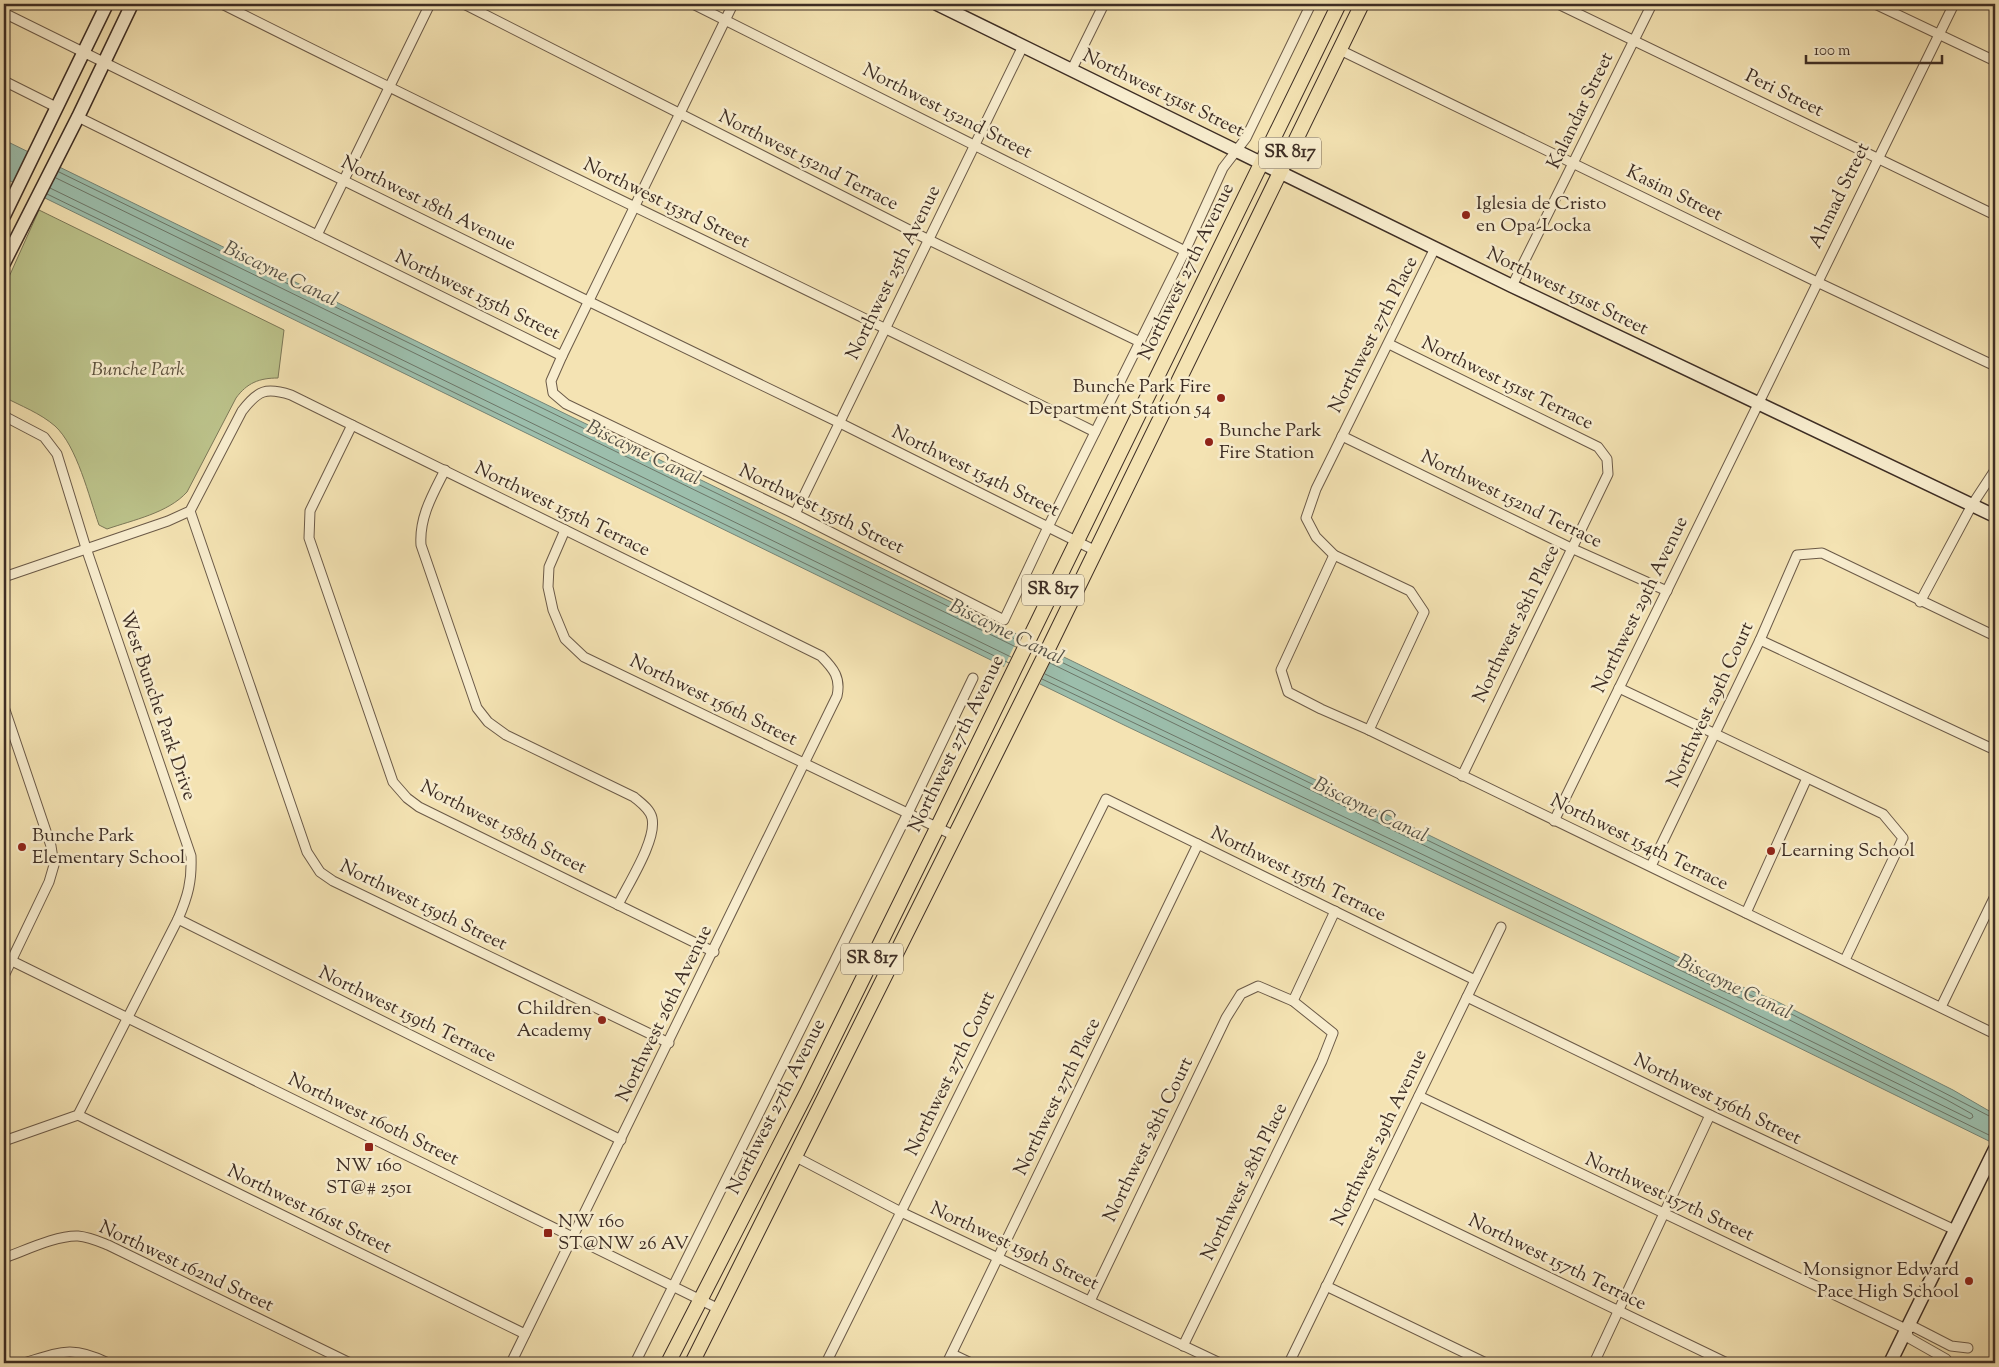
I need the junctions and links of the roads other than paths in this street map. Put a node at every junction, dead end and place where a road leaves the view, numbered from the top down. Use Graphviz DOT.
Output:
graph roads {
  1 [pos="107,4"];
  2 [pos="132,4"];
  3 [pos="222,4"];
  4 [pos="430,4"];
  5 [pos="464,4"];
  6 [pos="693,4"];
  7 [pos="733,4"];
  8 [pos="936,4"];
  9 [pos="1104,4"];
  10 [pos="1311,4"];
  11 [pos="1339,4"];
  12 [pos="1362,4"];
  13 [pos="1558,4"];
  14 [pos="1652,4"];
  15 [pos="1875,4"];
  16 [pos="1954,4"];
  17 [pos="4,13"];
  18 [pos="725,20"];
  19 [pos="1938,34"];
  20 [pos="1634,40"];
  21 [pos="1023,46"];
  22 [pos="1340,50"];
  23 [pos="83,52"];
  24 [pos="1995,61"];
  25 [pos="103,62"];
  26 [pos="1072,70"];
  27 [pos="4,81"];
  28 [pos="389,88"];
  29 [pos="56,107"];
  30 [pos="680,114"];
  31 [pos="78,117"];
  32 [pos="974,144"];
  33 [pos="1237,151"];
  34 [pos="1877,157"];
  35 [pos="1261,163"];
  36 [pos="1573,163"];
  37 [pos="1280,173"];
  38 [pos="344,181"];
  39 [pos="635,207"];
  40 [pos="1995,215"];
  41 [pos="4,216"];
  42 [pos="317,235"];
  43 [pos="928,240"];
  44 [pos="1435,248"];
  45 [pos="1186,251"];
  46 [pos="4,262"];
  47 [pos="1817,282"];
  48 [pos="1512,286"];
  49 [pos="590,302"];
  50 [pos="886,328"];
  51 [pos="1140,342"];
  52 [pos="1389,344"];
  53 [pos="562,356"];
  54 [pos="1995,366"];
  55 [pos="1152,389"];
  56 [pos="1170,398"];
  57 [pos="1757,404"];
  58 [pos="4,416"];
  59 [pos="840,423"];
  60 [pos="352,425"];
  61 [pos="1095,432"];
  62 [pos="1342,436"];
  63 [pos="1607,459"];
  64 [pos="445,470"];
  65 [pos="1995,470"];
  66 [pos="1972,505"];
  67 [pos="190,511"];
  68 [pos="795,514"];
  69 [pos="1995,516"];
  70 [pos="1048,527"];
  71 [pos="565,530"];
  72 [pos="1078,541"];
  73 [pos="86,548"];
  74 [pos="1572,548"];
  75 [pos="1096,551"];
  76 [pos="1334,555"];
  77 [pos="4,577"];
  78 [pos="1667,592"];
  79 [pos="1920,602"];
  80 [pos="1004,620"];
  81 [pos="1995,636"];
  82 [pos="1760,640"];
  83 [pos="838,677"];
  84 [pos="973,678"];
  85 [pos="1619,688"];
  86 [pos="4,707"];
  87 [pos="1369,730"];
  88 [pos="1716,733"];
  89 [pos="1995,750"];
  90 [pos="805,764"];
  91 [pos="1462,776"];
  92 [pos="1807,778"];
  93 [pos="1106,800"];
  94 [pos="908,813"];
  95 [pos="1554,821"];
  96 [pos="937,828"];
  97 [pos="955,836"];
  98 [pos="1198,844"];
  99 [pos="1651,866"];
  100 [pos="1995,896"];
  101 [pos="618,905"];
  102 [pos="1335,911"];
  103 [pos="1746,913"];
  104 [pos="178,919"];
  105 [pos="1501,927"];
  106 [pos="714,952"];
  107 [pos="1845,960"];
  108 [pos="12,961"];
  109 [pos="4,976"];
  110 [pos="1475,980"];
  111 [pos="1467,997"];
  112 [pos="1293,1001"];
  113 [pos="1941,1007"];
  114 [pos="129,1018"];
  115 [pos="1995,1034"];
  116 [pos="669,1043"];
  117 [pos="824,1056"];
  118 [pos="1419,1096"];
  119 [pos="78,1115"];
  120 [pos="1710,1115"];
  121 [pos="621,1140"];
  122 [pos="4,1142"];
  123 [pos="1995,1150"];
  124 [pos="796,1157"];
  125 [pos="1372,1192"];
  126 [pos="901,1212"];
  127 [pos="1665,1214"];
  128 [pos="1955,1230"];
  129 [pos="574,1237"];
  130 [pos="999,1257"];
  131 [pos="4,1258"];
  132 [pos="673,1286"];
  133 [pos="1326,1286"];
  134 [pos="701,1300"];
  135 [pos="1090,1301"];
  136 [pos="719,1309"];
  137 [pos="1619,1311"];
  138 [pos="1906,1329"];
  139 [pos="525,1334"];
  140 [pos="1183,1346"];
  141 [pos="1968,1348"];
  142 [pos="952,1354"];
  143 [pos="24,1363"];
  144 [pos="108,1363"];
  145 [pos="350,1363"];
  146 [pos="511,1363"];
  147 [pos="635,1363"];
  148 [pos="668,1363"];
  149 [pos="692,1363"];
  150 [pos="826,1363"];
  151 [pos="947,1363"];
  152 [pos="971,1363"];
  153 [pos="1220,1363"];
  154 [pos="1289,1363"];
  155 [pos="1486,1363"];
  156 [pos="1594,1363"];
  157 [pos="1727,1363"];
  158 [pos="1890,1363"];
  159 [pos="1950,1363"];
  1 -- 23 [label="street"];
  2 -- 25 [label="street"];
  3 -- 28 [label="street, Northwest 153rd Street"];
  4 -- 28 [label="street"];
  5 -- 30 [label="street, Northwest 152nd Terrace"];
  6 -- 18 [label="street, Northwest 152nd Street"];
  7 -- 18 [label="street"];
  8 -- 21 [label="street, Northwest 151st Street"];
  9 -- 26 [label="street"];
  10 -- 33 [label="street, Northwest 27th Avenue"];
  11 -- 35 [label="main road, Northwest 27th Avenue / SR 817"];
  12 -- 22 [label="main road, Northwest 27th Avenue / SR 817"];
  13 -- 20 [label="street, Peri Street"];
  14 -- 20 [label="street, Kalandar Street"];
  15 -- 19 [label="street"];
  16 -- 19 [label="street, Ahmad Street"];
  17 -- 23 [label="street, Northwest 18th Avenue"];
  18 -- 30 [label="street"];
  18 -- 32 [label="street, Northwest 152nd Street"];
  19 -- 24 [label="street"];
  19 -- 34 [label="street, Ahmad Street"];
  20 -- 34 [label="street, Peri Street"];
  20 -- 36 [label="street, Kalandar Street"];
  21 -- 26 [label="street, Northwest 151st Street"];
  21 -- 32 [label="street, Northwest 25th Avenue"];
  22 -- 36 [label="street, Kasim Street"];
  22 -- 37 [label="main road, Northwest 27th Avenue / SR 817"];
  23 -- 25 [label="street, Northwest 18th Avenue"];
  23 -- 29 [label="street"];
  25 -- 31 [label="street"];
  25 -- 38 [label="street, Northwest 18th Avenue"];
  26 -- 33 [label="street, Northwest 151st Street"];
  27 -- 29 [label="street"];
  28 -- 38 [label="street"];
  28 -- 39 [label="street, Northwest 153rd Street"];
  29 -- 41 [label="street"];
  30 -- 39 [label="street"];
  30 -- 43 [label="street, Northwest 152nd Terrace"];
  31 -- 42 [label="street, Northwest 155th Street"];
  31 -- 46 [label="street"];
  32 -- 43 [label="street, Northwest 25th Avenue"];
  32 -- 45 [label="street, Northwest 152nd Street"];
  33 -- 35 [label="street, Northwest 151st Street"];
  33 -- 45 [label="street, Northwest 27th Avenue"];
  34 -- 40 [label="street, Peri Street"];
  34 -- 47 [label="street, Ahmad Street"];
  35 -- 37 [label="street, Northwest 151st Street"];
  35 -- 55 [label="main road, Northwest 27th Avenue / SR 817"];
  36 -- 47 [label="street, Kasim Street"];
  36 -- 48 [label="street, Kalandar Street"];
  37 -- 44 [label="street, Northwest 151st Street"];
  37 -- 56 [label="main road, Northwest 27th Avenue / SR 817"];
  38 -- 42 [label="street"];
  38 -- 49 [label="street, Northwest 18th Avenue"];
  39 -- 49 [label="street"];
  39 -- 50 [label="street, Northwest 153rd Street"];
  42 -- 53 [label="street, Northwest 155th Street"];
  43 -- 50 [label="street, Northwest 25th Avenue"];
  43 -- 51 [label="street, Northwest 152nd Terrace"];
  44 -- 48 [label="street, Northwest 151st Street"];
  44 -- 52 [label="street, Northwest 27th Place"];
  45 -- 51 [label="street, Northwest 27th Avenue"];
  47 -- 54 [label="street, Kasim Street"];
  47 -- 57 [label="street, Ahmad Street"];
  48 -- 57 [label="street, Northwest 151st Street"];
  49 -- 53 [label="street"];
  49 -- 59 [label="street, Northwest 18th Avenue"];
  50 -- 59 [label="street, Northwest 25th Avenue"];
  50 -- 61 [label="street, Northwest 153rd Street"];
  51 -- 61 [label="street, Northwest 27th Avenue"];
  52 -- 62 [label="street, Northwest 27th Place"];
  52 -- 63 [label="street, Northwest 151st Terrace"];
  53 -- 68 [label="street, Northwest 155th Street"];
  55 -- 56 [label="main road"];
  55 -- 72 [label="main road, Northwest 27th Avenue / SR 817"];
  56 -- 75 [label="main road, Northwest 27th Avenue / SR 817"];
  57 -- 66 [label="street, Northwest 151st Street"];
  57 -- 78 [label="street, Northwest 29th Avenue"];
  58 -- 73 [label="street, West Bunche Park Drive"];
  59 -- 68 [label="street, Northwest 25th Avenue"];
  59 -- 70 [label="street, Northwest 154th Street"];
  60 -- 64 [label="street, Northwest 155th Terrace"];
  60 -- 67 [label="street, Northwest 155th Terrace"];
  60 -- 101 [label="street, Northwest 158th Street"];
  61 -- 70 [label="street, Northwest 27th Avenue"];
  62 -- 74 [label="street, Northwest 152nd Terrace"];
  62 -- 76 [label="street, Northwest 27th Place"];
  63 -- 74 [label="street, Northwest 28th Place"];
  64 -- 71 [label="street, Northwest 155th Terrace"];
  64 -- 101 [label="street"];
  65 -- 66 [label="street"];
  66 -- 69 [label="street, Northwest 151st Street"];
  66 -- 79 [label="street"];
  67 -- 73 [label="street"];
  67 -- 116 [label="street, Northwest 159th Street"];
  68 -- 80 [label="street, Northwest 155th Street"];
  70 -- 72 [label="street, Northwest 154th Street"];
  70 -- 80 [label="street, Northwest 27th Avenue"];
  71 -- 83 [label="street, Northwest 155th Terrace"];
  71 -- 90 [label="street, Northwest 156th Street"];
  72 -- 75 [label="street, Northwest 154th Street"];
  72 -- 96 [label="main road, Northwest 27th Avenue / SR 817"];
  73 -- 77 [label="street"];
  73 -- 104 [label="street, West Bunche Park Drive"];
  74 -- 78 [label="street, Northwest 152nd Terrace"];
  74 -- 91 [label="street, Northwest 28th Place"];
  75 -- 97 [label="main road, Northwest 27th Avenue / SR 817"];
  76 -- 87 [label="street, Northwest 154th Terrace"];
  76 -- 87 [label="street"];
  78 -- 85 [label="street, Northwest 29th Avenue"];
  79 -- 81 [label="street"];
  79 -- 82 [label="street, Northwest 29th Court"];
  82 -- 88 [label="street, Northwest 29th Court"];
  82 -- 89 [label="street"];
  83 -- 90 [label="street, Northwest 26th Avenue"];
  84 -- 94 [label="street, Northwest 27th Avenue"];
  85 -- 88 [label="street"];
  85 -- 95 [label="street, Northwest 29th Avenue"];
  86 -- 108 [label="street"];
  87 -- 91 [label="street, Northwest 154th Terrace"];
  88 -- 92 [label="street"];
  88 -- 99 [label="street, Northwest 29th Court"];
  90 -- 94 [label="street, Northwest 156th Street"];
  90 -- 106 [label="street, Northwest 26th Avenue"];
  91 -- 95 [label="street, Northwest 154th Terrace"];
  92 -- 103 [label="street"];
  92 -- 107 [label="street"];
  93 -- 98 [label="street, Northwest 155th Terrace"];
  93 -- 126 [label="street, Northwest 27th Court"];
  94 -- 96 [label="street, Northwest 156th Street"];
  94 -- 132 [label="street, Northwest 27th Avenue"];
  95 -- 99 [label="street, Northwest 154th Terrace"];
  96 -- 97 [label="street, Northwest 156th Street"];
  96 -- 117 [label="main road, Northwest 27th Avenue / SR 817"];
  97 -- 124 [label="main road, Northwest 27th Avenue / SR 817"];
  98 -- 102 [label="street, Northwest 155th Terrace"];
  98 -- 130 [label="street, Northwest 27th Place"];
  99 -- 103 [label="street, Northwest 154th Terrace"];
  100 -- 113 [label="street"];
  101 -- 106 [label="street, Northwest 158th Street"];
  102 -- 110 [label="street, Northwest 155th Terrace"];
  102 -- 112 [label="street"];
  103 -- 107 [label="street, Northwest 154th Terrace"];
  104 -- 114 [label="street, West Bunche Park Drive"];
  104 -- 121 [label="street, Northwest 159th Terrace"];
  105 -- 110 [label="street, Northwest 29th Avenue"];
  106 -- 116 [label="street, Northwest 26th Avenue"];
  107 -- 113 [label="street, Northwest 154th Terrace"];
  108 -- 109 [label="street"];
  108 -- 114 [label="street, Northwest 160th Street"];
  110 -- 111 [label="street, Northwest 29th Avenue"];
  111 -- 118 [label="street, Northwest 29th Avenue"];
  111 -- 120 [label="street, Northwest 156th Street"];
  112 -- 135 [label="street, Northwest 28th Court"];
  112 -- 140 [label="street, Northwest 28th Place"];
  113 -- 115 [label="street, Northwest 154th Terrace"];
  114 -- 119 [label="street, West Bunche Park Drive"];
  114 -- 129 [label="street, Northwest 160th Street"];
  116 -- 121 [label="street, Northwest 26th Avenue"];
  117 -- 124 [label="main road"];
  117 -- 134 [label="main road, Northwest 27th Avenue / SR 817"];
  118 -- 125 [label="street, Northwest 29th Avenue"];
  118 -- 127 [label="street, Northwest 157th Street"];
  119 -- 122 [label="street"];
  119 -- 139 [label="street, Northwest 161st Street"];
  120 -- 127 [label="street"];
  120 -- 128 [label="street, Northwest 156th Street"];
  121 -- 129 [label="street, Northwest 26th Avenue"];
  123 -- 128 [label="street"];
  124 -- 126 [label="street, Northwest 159th Street"];
  124 -- 136 [label="main road, Northwest 27th Avenue / SR 817"];
  125 -- 133 [label="street, Northwest 29th Avenue"];
  125 -- 137 [label="street, Northwest 157th Terrace"];
  126 -- 130 [label="street, Northwest 159th Street"];
  126 -- 150 [label="street, Northwest 27th Court"];
  127 -- 137 [label="street"];
  127 -- 138 [label="street, Northwest 157th Street"];
  128 -- 138 [label="street"];
  129 -- 132 [label="street, Northwest 160th Street"];
  129 -- 139 [label="street, Northwest 26th Avenue"];
  130 -- 135 [label="street, Northwest 159th Street"];
  130 -- 142 [label="street, Northwest 27th Place"];
  131 -- 145 [label="street, Northwest 162nd Street"];
  132 -- 134 [label="street, Northwest 160th Street"];
  132 -- 147 [label="street, Northwest 27th Avenue"];
  133 -- 154 [label="street, Northwest 29th Avenue"];
  133 -- 155 [label="street"];
  134 -- 136 [label="street, Northwest 160th Street"];
  134 -- 148 [label="main road, Northwest 27th Avenue / SR 817"];
  135 -- 140 [label="street, Northwest 159th Street"];
  136 -- 149 [label="main road, Northwest 27th Avenue / SR 817"];
  137 -- 156 [label="street"];
  137 -- 157 [label="street, Northwest 157th Terrace"];
  138 -- 141 [label="street"];
  138 -- 158 [label="street"];
  138 -- 159 [label="street"];
  139 -- 146 [label="street, Northwest 26th Avenue"];
  140 -- 153 [label="street, Northwest 159th Street"];
  142 -- 151 [label="street, Northwest 27th Place"];
  142 -- 152 [label="street"];
  143 -- 144 [label="street"];
}
